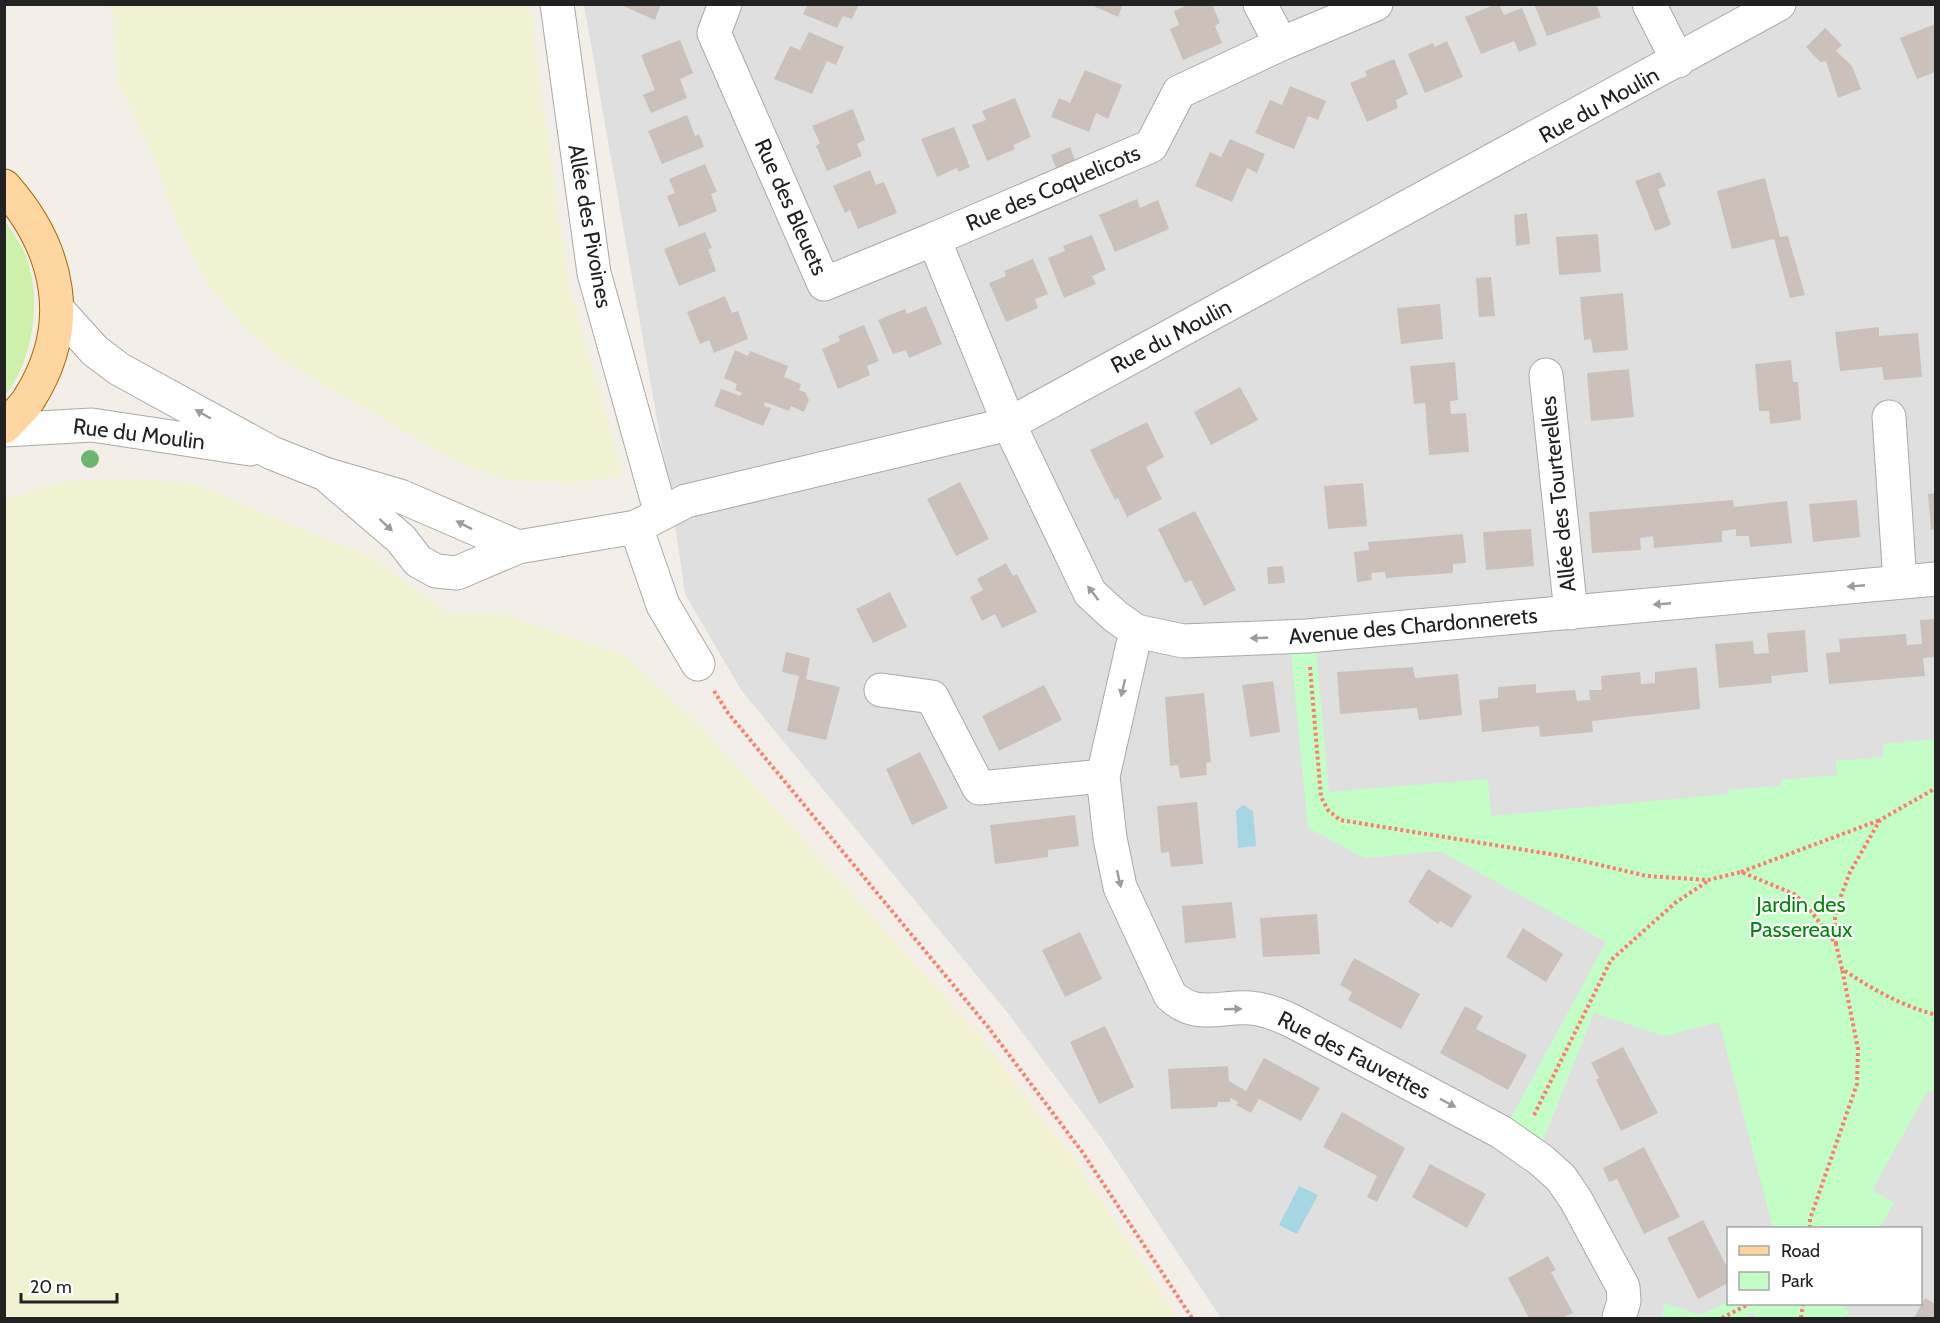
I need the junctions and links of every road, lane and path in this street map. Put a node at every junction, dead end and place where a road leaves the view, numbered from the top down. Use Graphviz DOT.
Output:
graph roads {
  1 [pos="557,4"];
  2 [pos="725,4"];
  3 [pos="1260,4"];
  4 [pos="1376,4"];
  5 [pos="1649,4"];
  6 [pos="1779,4"];
  7 [pos="1281,44"];
  8 [pos="1678,61"];
  9 [pos="4,186"];
  10 [pos="933,239"];
  11 [pos="58,310"];
  12 [pos="1546,375"];
  13 [pos="1889,417"];
  14 [pos="1009,424"];
  15 [pos="4,428"];
  16 [pos="272,453"];
  17 [pos="325,474"];
  18 [pos="649,521"];
  19 [pos="518,547"];
  20 [pos="1935,579"];
  21 [pos="1900,582"];
  22 [pos="1571,613"];
  23 [pos="1136,631"];
  24 [pos="1307,636"];
  25 [pos="698,664"];
  26 [pos="881,690"];
  27 [pos="1103,776"];
  28 [pos="1935,788"];
  29 [pos="1880,820"];
  30 [pos="1741,872"];
  31 [pos="1708,880"];
  32 [pos="1836,944"];
  33 [pos="1842,969"];
  34 [pos="1935,1015"];
  35 [pos="1519,1144"];
  36 [pos="1810,1227"];
  37 [pos="1747,1305"];
  38 [pos="1192,1318"];
  39 [pos="1619,1318"];
  40 [pos="1722,1318"];
  1 -- 18 [label="street, Allée des Pivoines"];
  2 -- 10 [label="street, Rue des Bleuets"];
  3 -- 7 [label="street"];
  4 -- 7 [label="street, Rue des Coquelicots"];
  5 -- 8 [label="street"];
  6 -- 8 [label="street, Rue du Moulin"];
  7 -- 10 [label="street, Rue des Coquelicots"];
  8 -- 14 [label="street, Rue du Moulin"];
  9 -- 11 [label="main road"];
  10 -- 14 [label="street"];
  11 -- 15 [label="main road"];
  16 -- 11 [label="street, Rue du Moulin, one-way"];
  12 -- 22 [label="street, Allée des Tourterelles"];
  13 -- 21 [label="street"];
  14 -- 18 [label="street, Rue du Moulin"];
  23 -- 14 [label="street, Avenue des Chardonnerets, one-way"];
  15 -- 16 [label="street, Rue du Moulin"];
  16 -- 17 [label="street, Rue du Moulin"];
  19 -- 17 [label="street, Rue du Moulin, one-way"];
  17 -- 19 [label="street, Rue du Moulin, one-way"];
  18 -- 19 [label="street, Rue du Moulin"];
  18 -- 25 [label="street, Allée des Pivoines"];
  20 -- 21 [label="street, Avenue des Chardonnerets"];
  21 -- 22 [label="street, Avenue des Chardonnerets, one-way"];
  22 -- 24 [label="street, Avenue des Chardonnerets"];
  24 -- 23 [label="street, Avenue des Chardonnerets, one-way"];
  23 -- 27 [label="street, Rue des Fauvettes, one-way"];
  24 -- 31 [label="path"];
  25 -- 38 [label="path"];
  26 -- 27 [label="street"];
  27 -- 35 [label="street, Rue des Fauvettes, one-way"];
  28 -- 29 [label="path"];
  29 -- 30 [label="path"];
  29 -- 32 [label="path"];
  30 -- 31 [label="path"];
  30 -- 32 [label="path"];
  31 -- 35 [label="path"];
  32 -- 33 [label="path"];
  33 -- 34 [label="path"];
  33 -- 36 [label="path"];
  35 -- 39 [label="street, Rue des Fauvettes"];
  37 -- 40 [label="path"];
}
